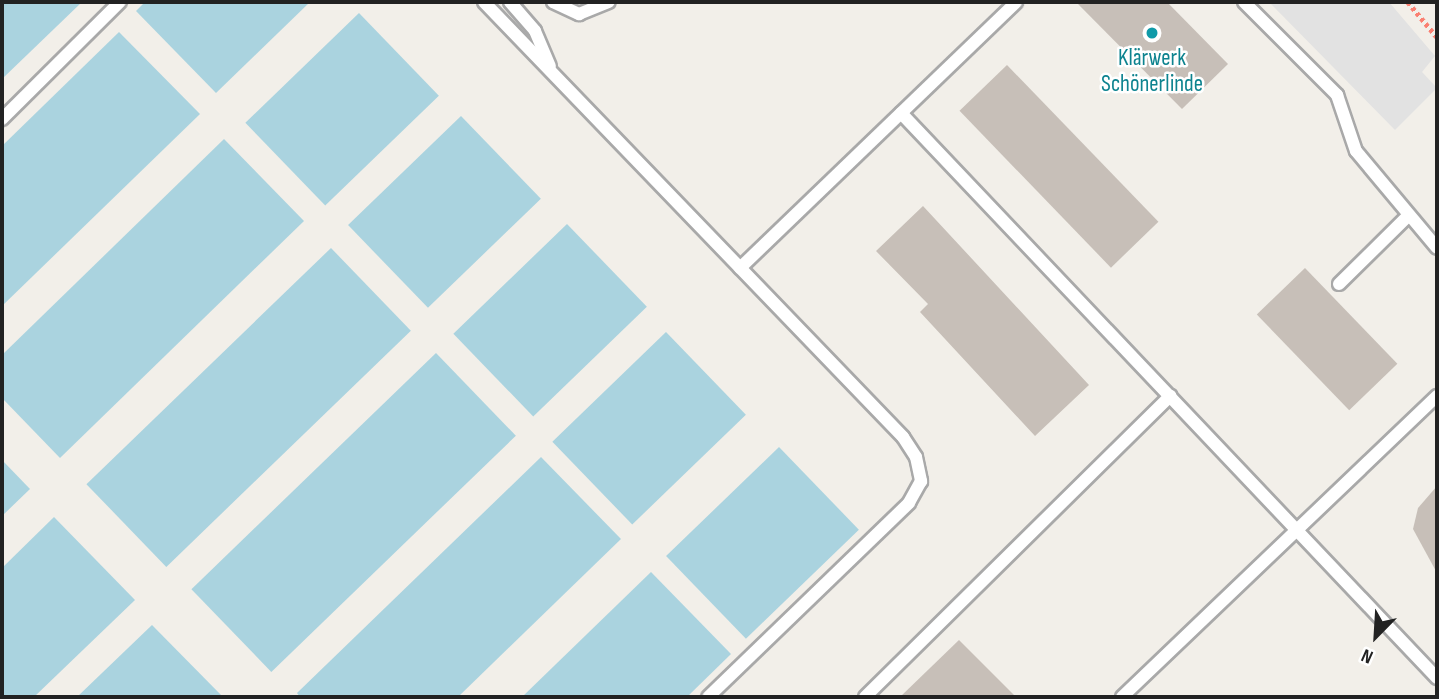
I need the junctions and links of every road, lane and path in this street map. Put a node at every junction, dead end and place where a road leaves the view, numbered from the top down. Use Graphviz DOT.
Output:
graph roads {
  1 [pos="120,2"];
  2 [pos="484,2"];
  3 [pos="510,2"];
  4 [pos="554,2"];
  5 [pos="609,2"];
  6 [pos="1016,2"];
  7 [pos="1244,2"];
  8 [pos="1408,2"];
  9 [pos="1437,37"];
  10 [pos="553,73"];
  11 [pos="901,113"];
  12 [pos="2,118"];
  13 [pos="1408,216"];
  14 [pos="1437,248"];
  15 [pos="740,268"];
  16 [pos="1339,284"];
  17 [pos="1170,396"];
  18 [pos="1437,396"];
  19 [pos="1297,530"];
  20 [pos="1437,678"];
  21 [pos="708,697"];
  22 [pos="865,697"];
  23 [pos="1122,697"];
  1 -- 12 [label="lane"];
  2 -- 10 [label="lane"];
  3 -- 10 [label="lane"];
  4 -- 5 [label="lane"];
  6 -- 11 [label="lane"];
  7 -- 13 [label="lane"];
  8 -- 9 [label="path"];
  10 -- 15 [label="lane"];
  11 -- 15 [label="lane"];
  11 -- 17 [label="lane"];
  13 -- 14 [label="lane"];
  13 -- 16 [label="lane"];
  15 -- 21 [label="lane"];
  17 -- 19 [label="lane"];
  17 -- 22 [label="lane"];
  18 -- 19 [label="lane"];
  19 -- 20 [label="lane"];
  19 -- 23 [label="lane"];
}
